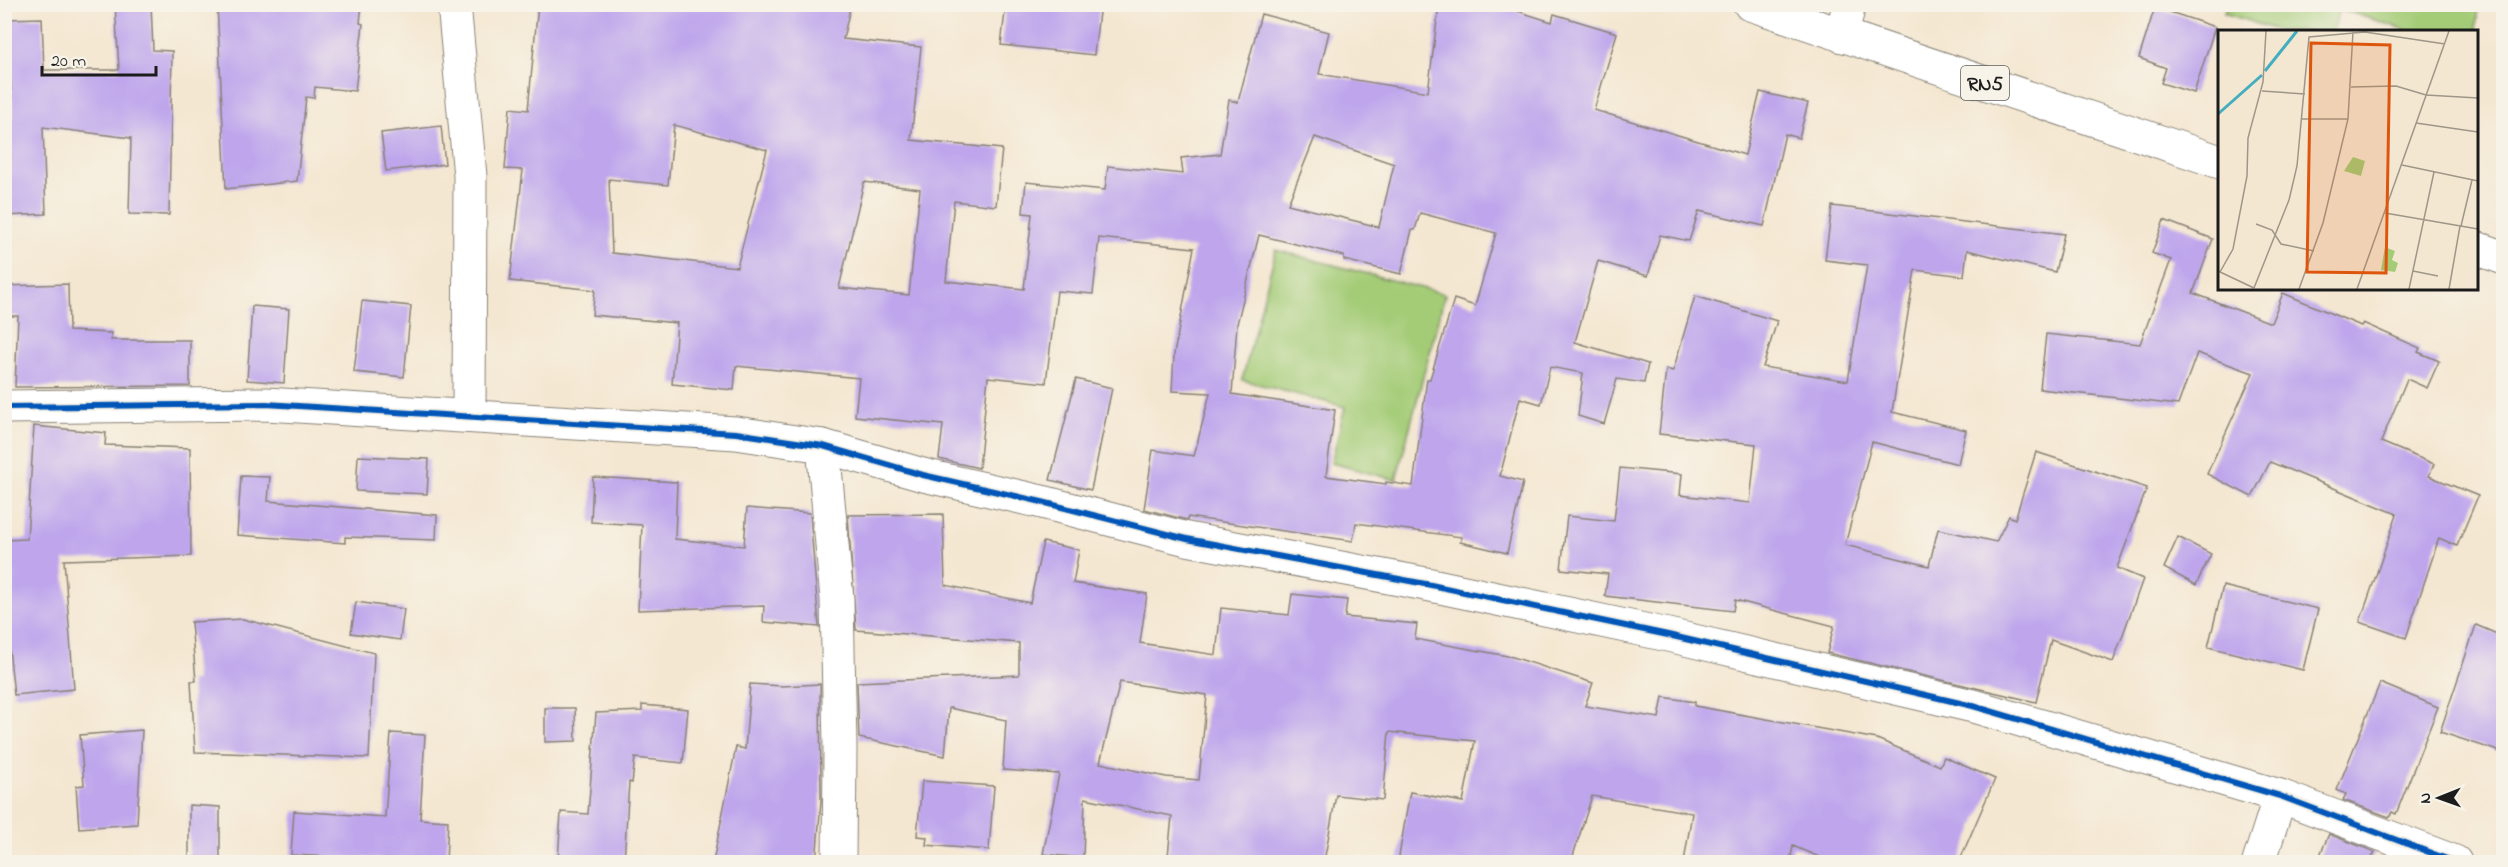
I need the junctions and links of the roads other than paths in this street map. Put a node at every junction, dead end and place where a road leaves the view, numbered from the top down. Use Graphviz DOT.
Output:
graph roads {
  1 [pos="454,4"];
  2 [pos="1750,4"];
  3 [pos="1849,4"];
  4 [pos="1842,36"];
  5 [pos="2218,161"];
  6 [pos="2478,249"];
  7 [pos="2504,258"];
  8 [pos="4,407"];
  9 [pos="469,415"];
  10 [pos="823,446"];
  11 [pos="2280,796"];
  12 [pos="839,862"];
  13 [pos="2259,862"];
  14 [pos="2456,862"];
  1 -- 9 [label="main road"];
  2 -- 4 [label="main road, RN5"];
  3 -- 4 [label="main road"];
  4 -- 5 [label="main road, RN5"];
  6 -- 7 [label="main road"];
  8 -- 9 [label="main road"];
  9 -- 10 [label="main road"];
  10 -- 11 [label="main road"];
  10 -- 12 [label="main road"];
  11 -- 13 [label="main road"];
  11 -- 14 [label="main road"];
}
